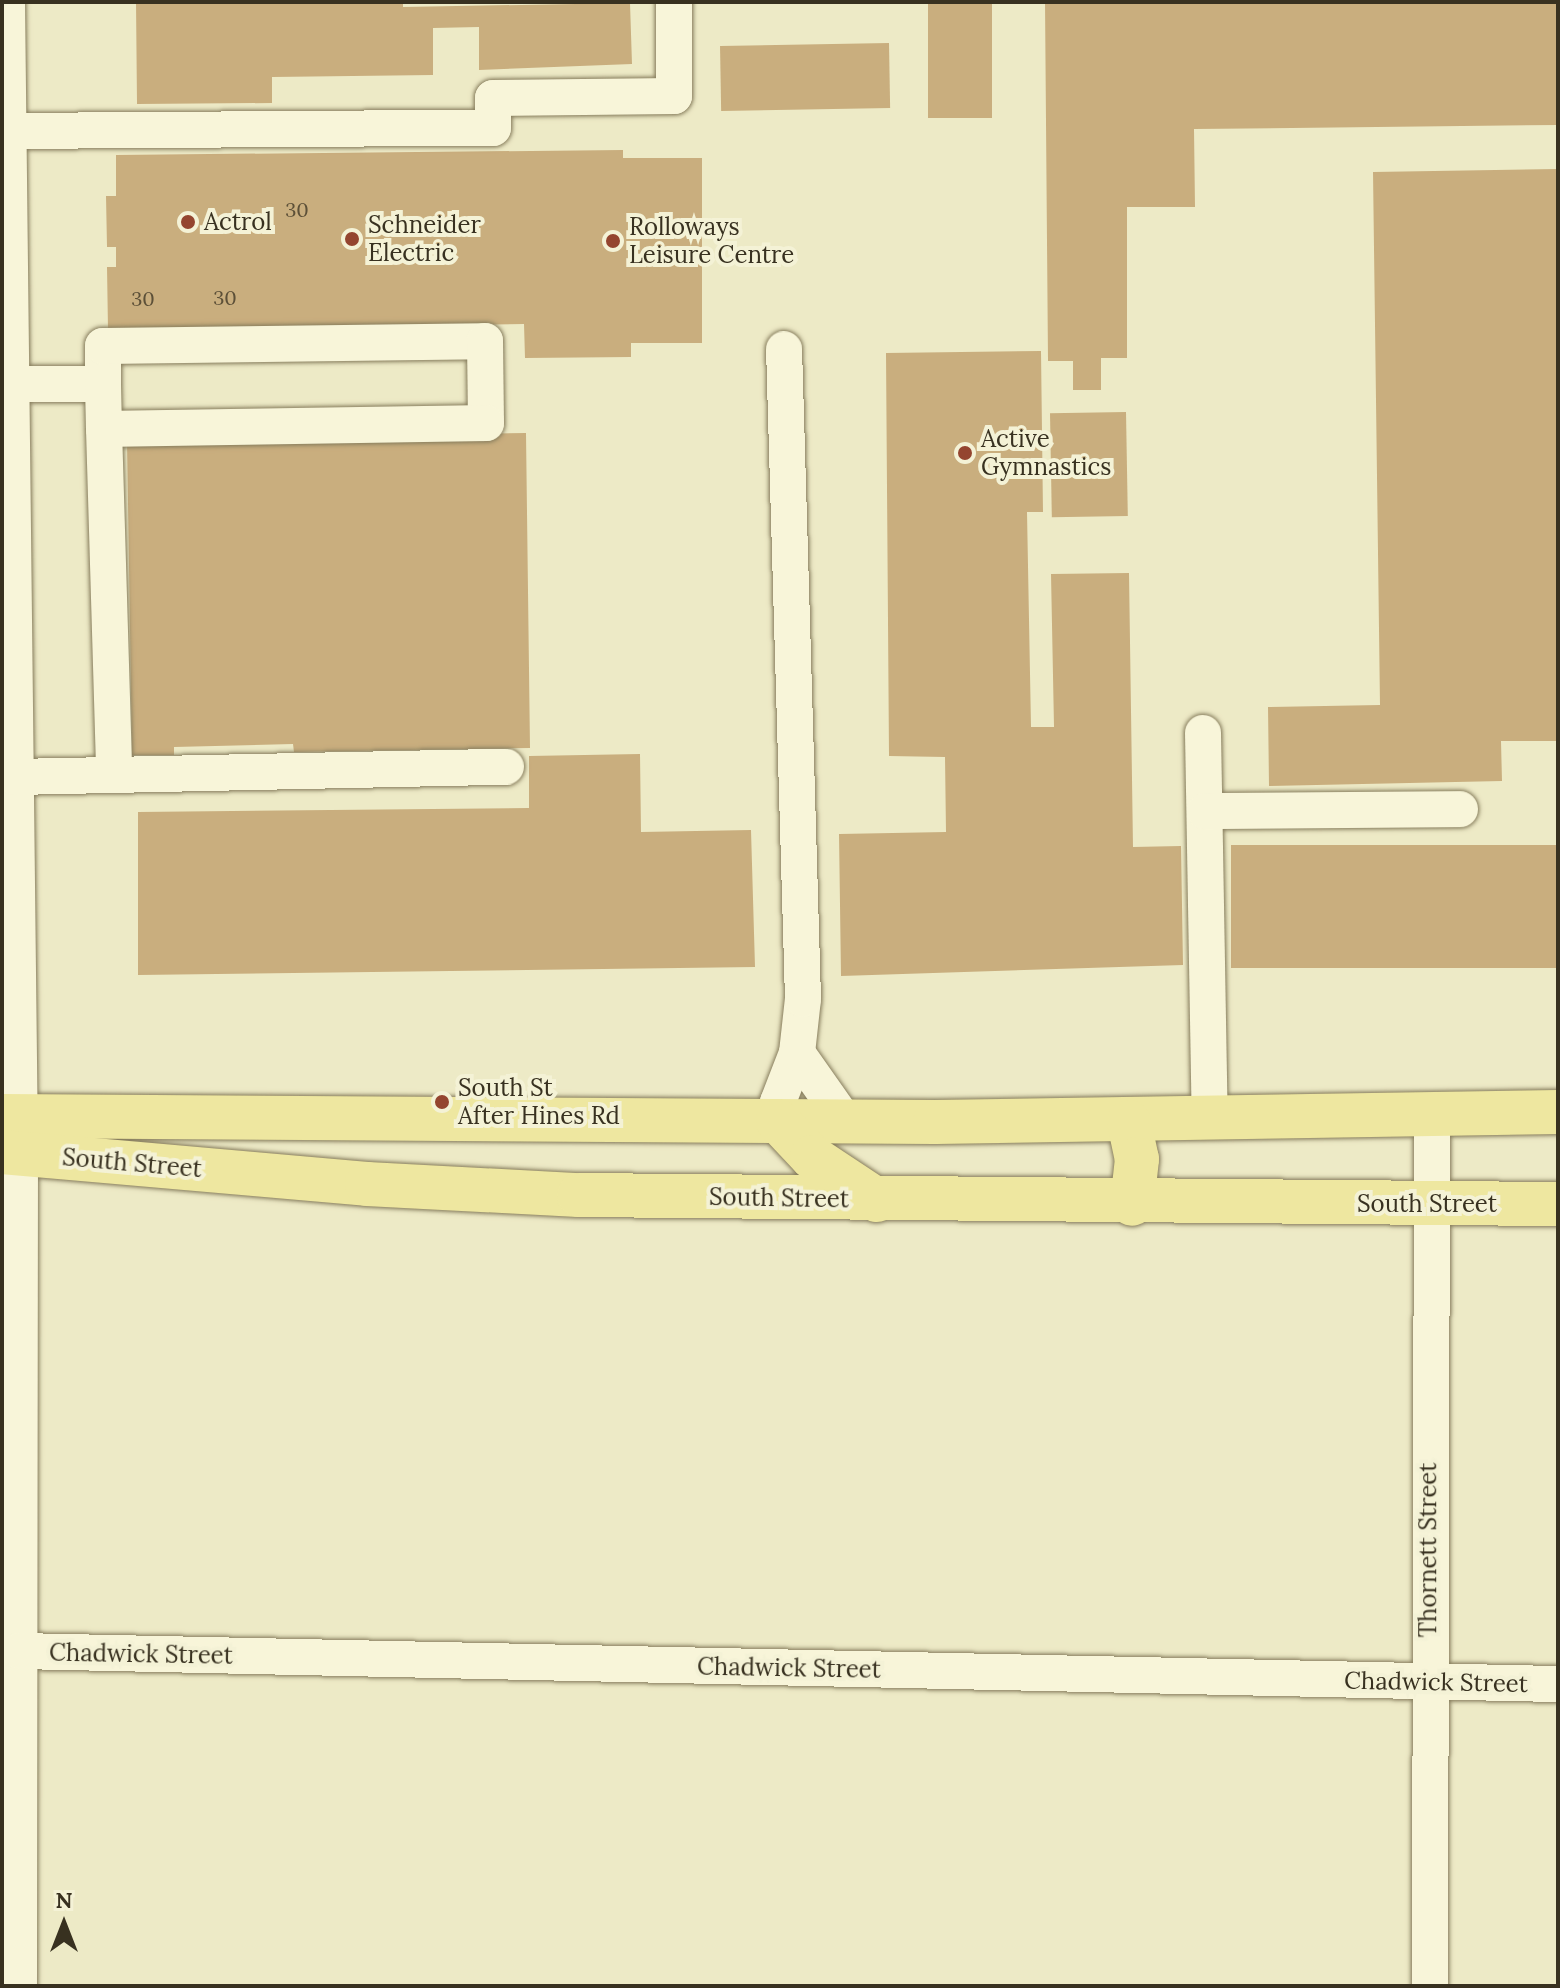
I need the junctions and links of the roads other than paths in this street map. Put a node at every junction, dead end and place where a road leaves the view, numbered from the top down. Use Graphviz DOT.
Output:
graph roads {
  1 [pos="7,2"];
  2 [pos="674,2"];
  3 [pos="5,46"];
  4 [pos="7,131"];
  5 [pos="784,349"];
  6 [pos="10,384"];
  7 [pos="103,384"];
  8 [pos="104,429"];
  9 [pos="1203,733"];
  10 [pos="506,767"];
  11 [pos="114,775"];
  12 [pos="15,777"];
  13 [pos="1460,809"];
  14 [pos="1205,811"];
  15 [pos="9,865"];
  16 [pos="797,1053"];
  17 [pos="1558,1112"];
  18 [pos="1432,1114"];
  19 [pos="1210,1120"];
  20 [pos="778,1121"];
  21 [pos="845,1121"];
  22 [pos="1129,1122"];
  23 [pos="11,1134"];
  24 [pos="877,1200"];
  25 [pos="1132,1204"];
  26 [pos="1429,1204"];
  27 [pos="1558,1204"];
  28 [pos="19,1651"];
  29 [pos="1427,1682"];
  30 [pos="1558,1684"];
  31 [pos="19,1986"];
  32 [pos="1430,1986"];
  1 -- 3 [label="street"];
  2 -- 4 [label="street"];
  3 -- 4 [label="street"];
  4 -- 6 [label="street"];
  5 -- 16 [label="street"];
  6 -- 7 [label="street"];
  6 -- 12 [label="street"];
  7 -- 8 [label="street"];
  7 -- 8 [label="street"];
  8 -- 11 [label="street"];
  9 -- 14 [label="street"];
  10 -- 11 [label="street"];
  11 -- 12 [label="street"];
  12 -- 15 [label="street"];
  13 -- 14 [label="street"];
  14 -- 19 [label="street"];
  15 -- 23 [label="street"];
  16 -- 20 [label="street"];
  16 -- 21 [label="street"];
  17 -- 18 [label="main road, South Street"];
  18 -- 19 [label="main road, South Street"];
  18 -- 26 [label="street, Thornett Street"];
  19 -- 22 [label="main road, South Street"];
  20 -- 21 [label="main road, South Street"];
  20 -- 23 [label="main road, South Street"];
  20 -- 24 [label="main road"];
  21 -- 22 [label="main road, South Street"];
  22 -- 25 [label="main road"];
  23 -- 24 [label="main road, South Street"];
  23 -- 28 [label="street"];
  24 -- 25 [label="main road, South Street"];
  25 -- 26 [label="main road, South Street"];
  26 -- 27 [label="main road, South Street"];
  26 -- 29 [label="street, Thornett Street"];
  28 -- 29 [label="street, Chadwick Street"];
  28 -- 31 [label="street"];
  29 -- 30 [label="street, Chadwick Street"];
  29 -- 32 [label="street, Thornett Street"];
}
